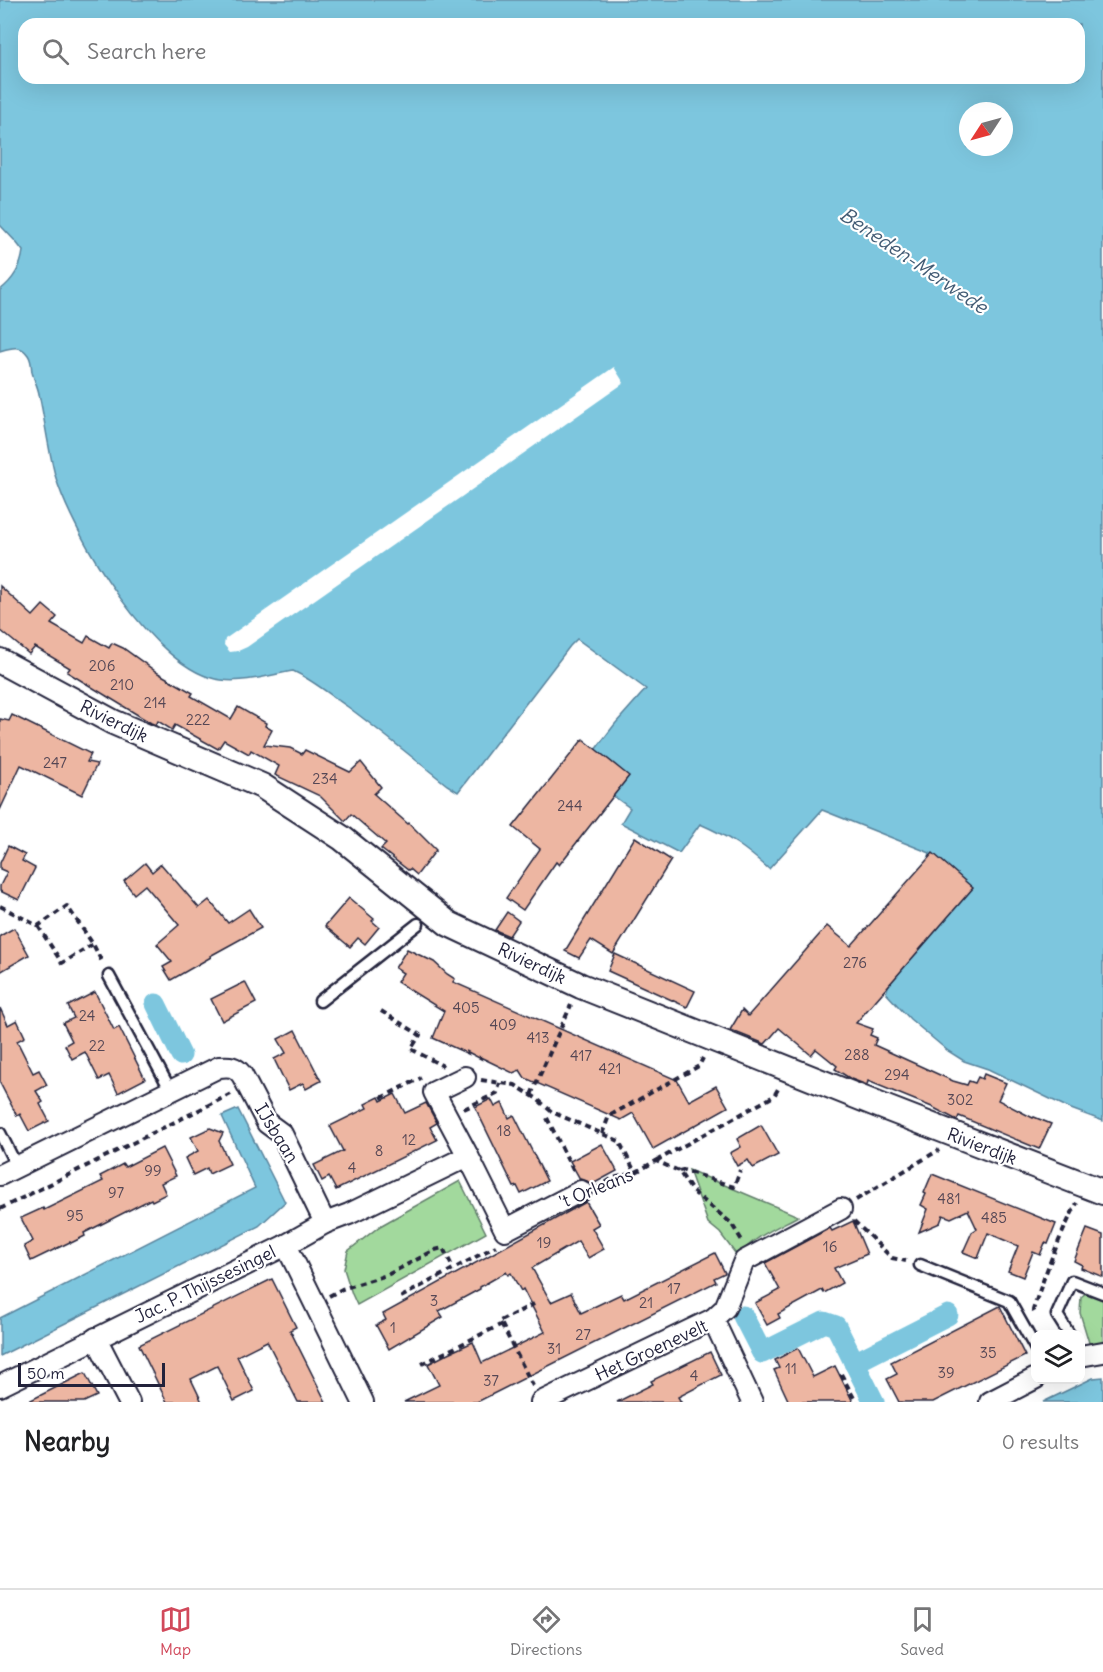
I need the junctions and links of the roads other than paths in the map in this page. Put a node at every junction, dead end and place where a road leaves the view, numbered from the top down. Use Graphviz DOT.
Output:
graph roads {
  1 [pos="0,661"];
  2 [pos="418,924"];
  3 [pos="109,976"];
  4 [pos="320,1001"];
  5 [pos="468,1077"];
  6 [pos="171,1091"];
  7 [pos="0,1133"];
  8 [pos="468,1156"];
  9 [pos="8,1171"];
  10 [pos="584,1192"];
  11 [pos="1103,1192"];
  12 [pos="842,1209"];
  13 [pos="325,1223"];
  14 [pos="286,1245"];
  15 [pos="920,1265"];
  16 [pos="1103,1293"];
  17 [pos="713,1319"];
  18 [pos="1066,1330"];
  19 [pos="96,1338"];
  20 [pos="1031,1342"];
  21 [pos="1103,1352"];
  22 [pos="1085,1354"];
  23 [pos="1031,1380"];
  24 [pos="0,1386"];
  25 [pos="129,1402"];
  26 [pos="363,1402"];
  27 [pos="541,1402"];
  28 [pos="752,1402"];
  29 [pos="990,1402"];
  1 -- 11 [label="street, Rivierdijk"];
  2 -- 4 [label="lane"];
  3 -- 6 [label="lane"];
  5 -- 8 [label="street"];
  6 -- 9 [label="street, IJsbaan"];
  6 -- 13 [label="street, IJsbaan"];
  7 -- 9 [label="lane, IJsbaan"];
  8 -- 10 [label="street, 't Orleans"];
  8 -- 13 [label="street"];
  12 -- 17 [label="street"];
  13 -- 14 [label="street"];
  14 -- 19 [label="street, Jac. P. Thijssesingel"];
  14 -- 26 [label="street, Jac. P. Thijssesingel"];
  15 -- 20 [label="lane"];
  16 -- 18 [label="lane"];
  17 -- 27 [label="street, Het Groenevelt"];
  17 -- 28 [label="street, Het Groenevelt"];
  19 -- 24 [label="street, Jac. P. Thijssesingel"];
  19 -- 25 [label="street"];
  21 -- 22 [label="street"];
  23 -- 29 [label="street"];
}
